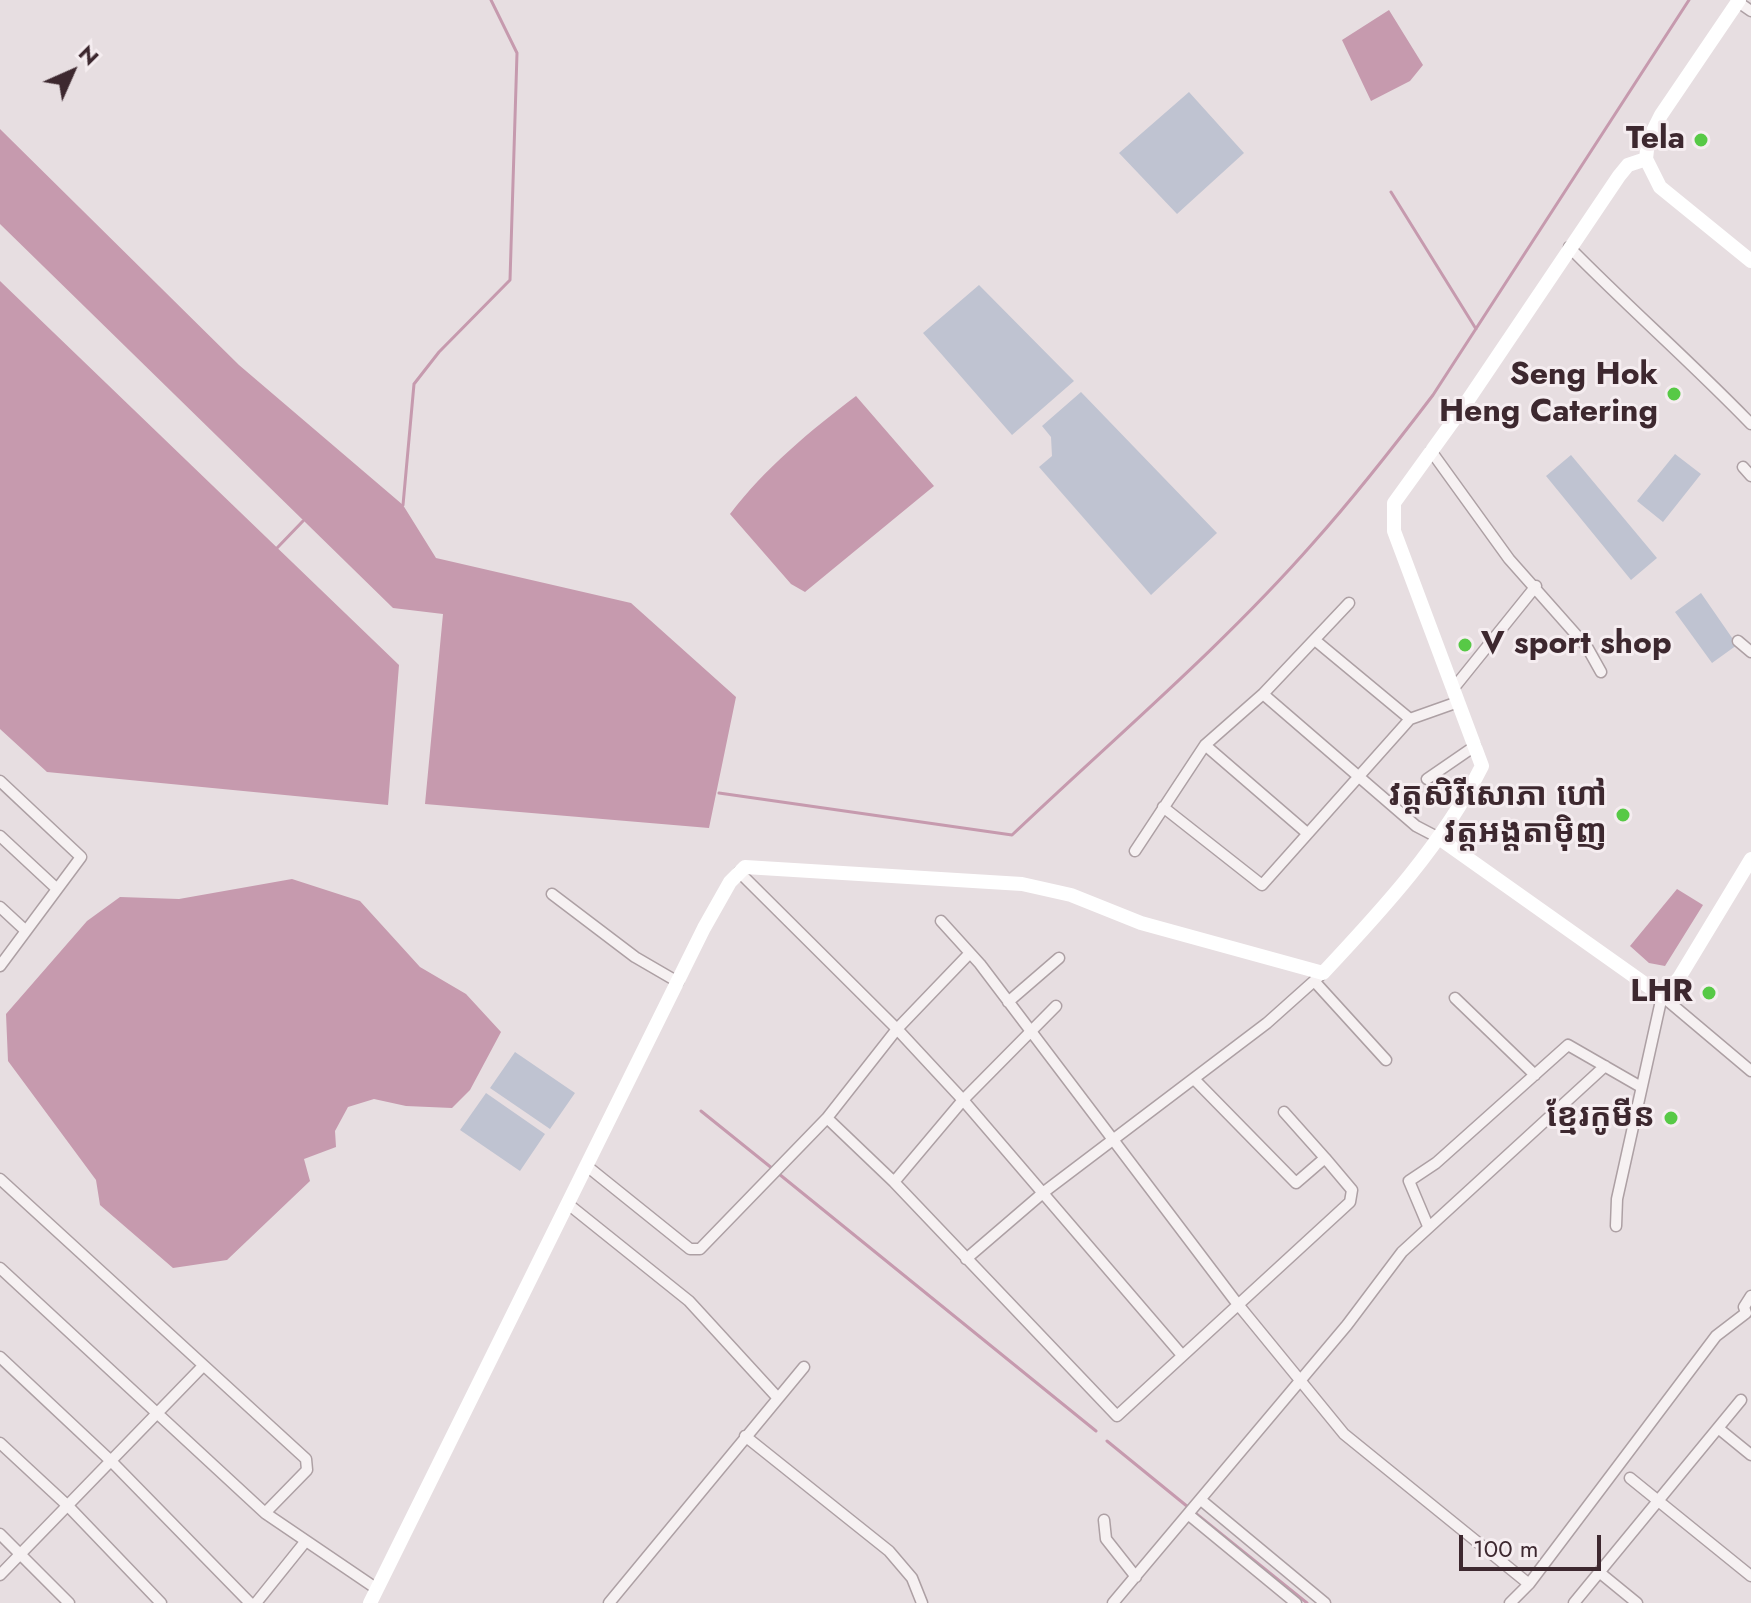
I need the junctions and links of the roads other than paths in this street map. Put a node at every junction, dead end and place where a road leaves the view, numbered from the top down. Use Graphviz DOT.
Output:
graph roads {
  1 [pos="1739,1"];
  2 [pos="1751,11"];
  3 [pos="1646,159"];
  4 [pos="1569,247"];
  5 [pos="1751,261"];
  6 [pos="1751,424"];
  7 [pos="1431,451"];
  8 [pos="1743,467"];
  9 [pos="1751,476"];
  10 [pos="1536,586"];
  11 [pos="1349,603"];
  12 [pos="1316,641"];
  13 [pos="1738,641"];
  14 [pos="1751,652"];
  15 [pos="1601,672"];
  16 [pos="1263,694"];
  17 [pos="1456,695"];
  18 [pos="1410,719"];
  19 [pos="1205,745"];
  20 [pos="1475,746"];
  21 [pos="1357,776"];
  22 [pos="1427,779"];
  23 [pos="0,781"];
  24 [pos="1163,807"];
  25 [pos="1307,833"];
  26 [pos="0,836"];
  27 [pos="1439,838"];
  28 [pos="1135,851"];
  29 [pos="1751,859"];
  30 [pos="739,872"];
  31 [pos="56,888"];
  32 [pos="552,894"];
  33 [pos="0,907"];
  34 [pos="941,921"];
  35 [pos="26,931"];
  36 [pos="969,954"];
  37 [pos="1059,958"];
  38 [pos="0,966"];
  39 [pos="1319,977"];
  40 [pos="678,982"];
  41 [pos="1662,996"];
  42 [pos="1455,998"];
  43 [pos="1008,1002"];
  44 [pos="1056,1006"];
  45 [pos="897,1029"];
  46 [pos="1031,1031"];
  47 [pos="1386,1060"];
  48 [pos="1605,1066"];
  49 [pos="1751,1071"];
  50 [pos="1535,1075"];
  51 [pos="1194,1079"];
  52 [pos="1641,1087"];
  53 [pos="963,1100"];
  54 [pos="1284,1112"];
  55 [pos="827,1118"];
  56 [pos="1115,1138"];
  57 [pos="1325,1158"];
  58 [pos="588,1167"];
  59 [pos="0,1179"];
  60 [pos="894,1182"];
  61 [pos="1044,1192"];
  62 [pos="568,1204"];
  63 [pos="1428,1226"];
  64 [pos="1616,1226"];
  65 [pos="966,1259"];
  66 [pos="0,1268"];
  67 [pos="1751,1296"];
  68 [pos="1236,1302"];
  69 [pos="1748,1316"];
  70 [pos="1181,1354"];
  71 [pos="0,1357"];
  72 [pos="202,1367"];
  73 [pos="804,1367"];
  74 [pos="1298,1381"];
  75 [pos="777,1397"];
  76 [pos="1741,1400"];
  77 [pos="158,1414"];
  78 [pos="1718,1428"];
  79 [pos="745,1436"];
  80 [pos="0,1443"];
  81 [pos="1751,1455"];
  82 [pos="112,1462"];
  83 [pos="1630,1478"];
  84 [pos="1200,1501"];
  85 [pos="1658,1501"];
  86 [pos="68,1506"];
  87 [pos="265,1513"];
  88 [pos="1190,1514"];
  89 [pos="1104,1520"];
  90 [pos="0,1534"];
  91 [pos="305,1542"];
  92 [pos="21,1555"];
  93 [pos="1599,1572"];
  94 [pos="0,1575"];
  95 [pos="1751,1576"];
  96 [pos="1136,1577"];
  97 [pos="1529,1584"];
  98 [pos="377,1589"];
  99 [pos="69,1603"];
  100 [pos="161,1603"];
  101 [pos="250,1603"];
  102 [pos="256,1603"];
  103 [pos="370,1603"];
  104 [pos="609,1603"];
  105 [pos="922,1603"];
  106 [pos="1113,1603"];
  107 [pos="1296,1603"];
  108 [pos="1325,1603"];
  109 [pos="1510,1603"];
  110 [pos="1574,1603"];
  111 [pos="1637,1603"];
  1 -- 2 [label="street"];
  1 -- 3 [label="street"];
  3 -- 4 [label="street"];
  3 -- 5 [label="street"];
  4 -- 6 [label="street"];
  4 -- 7 [label="street"];
  7 -- 10 [label="street"];
  7 -- 17 [label="street"];
  8 -- 9 [label="street"];
  10 -- 15 [label="street"];
  10 -- 17 [label="street"];
  11 -- 12 [label="street"];
  12 -- 16 [label="street"];
  12 -- 18 [label="street"];
  13 -- 14 [label="street"];
  16 -- 19 [label="street"];
  16 -- 21 [label="street"];
  17 -- 18 [label="street"];
  17 -- 20 [label="street"];
  18 -- 21 [label="street"];
  19 -- 24 [label="street"];
  19 -- 25 [label="street"];
  20 -- 22 [label="street"];
  20 -- 27 [label="street"];
  21 -- 25 [label="street"];
  21 -- 27 [label="street"];
  23 -- 31 [label="street"];
  24 -- 25 [label="street"];
  24 -- 28 [label="street"];
  26 -- 31 [label="street"];
  27 -- 39 [label="street"];
  27 -- 41 [label="street"];
  29 -- 41 [label="street"];
  30 -- 39 [label="street"];
  30 -- 40 [label="street"];
  30 -- 45 [label="street"];
  31 -- 35 [label="street"];
  32 -- 40 [label="street"];
  33 -- 35 [label="street"];
  34 -- 36 [label="street"];
  35 -- 38 [label="street"];
  36 -- 43 [label="street"];
  36 -- 45 [label="street"];
  37 -- 43 [label="street"];
  39 -- 47 [label="street"];
  39 -- 51 [label="street"];
  40 -- 58 [label="street"];
  41 -- 49 [label="street"];
  41 -- 52 [label="street"];
  42 -- 50 [label="street"];
  43 -- 46 [label="street"];
  44 -- 46 [label="street"];
  45 -- 53 [label="street"];
  45 -- 55 [label="street"];
  46 -- 53 [label="street"];
  46 -- 56 [label="street"];
  48 -- 50 [label="street"];
  48 -- 52 [label="street"];
  48 -- 63 [label="street"];
  50 -- 63 [label="street"];
  51 -- 56 [label="street"];
  51 -- 57 [label="street"];
  52 -- 64 [label="street"];
  53 -- 60 [label="street"];
  53 -- 61 [label="street"];
  54 -- 57 [label="street"];
  55 -- 58 [label="street"];
  55 -- 60 [label="street"];
  56 -- 61 [label="street"];
  56 -- 68 [label="street"];
  57 -- 68 [label="street"];
  58 -- 62 [label="street"];
  59 -- 72 [label="street"];
  60 -- 65 [label="street"];
  61 -- 65 [label="street"];
  61 -- 70 [label="street"];
  62 -- 75 [label="street"];
  62 -- 98 [label="street"];
  63 -- 74 [label="street"];
  65 -- 70 [label="street"];
  66 -- 77 [label="street"];
  67 -- 69 [label="street"];
  68 -- 70 [label="street"];
  68 -- 74 [label="street"];
  69 -- 97 [label="street"];
  71 -- 82 [label="street"];
  72 -- 77 [label="street"];
  72 -- 87 [label="street"];
  73 -- 75 [label="street"];
  74 -- 84 [label="street"];
  74 -- 97 [label="street"];
  75 -- 79 [label="street"];
  76 -- 78 [label="street"];
  77 -- 82 [label="street"];
  77 -- 87 [label="street"];
  78 -- 81 [label="street"];
  78 -- 85 [label="street"];
  79 -- 104 [label="street"];
  79 -- 105 [label="street"];
  80 -- 86 [label="street"];
  82 -- 86 [label="street"];
  82 -- 101 [label="street"];
  83 -- 85 [label="street"];
  84 -- 88 [label="street"];
  84 -- 108 [label="street"];
  85 -- 93 [label="street"];
  85 -- 95 [label="street"];
  86 -- 92 [label="street"];
  86 -- 100 [label="street"];
  87 -- 91 [label="street"];
  88 -- 96 [label="street"];
  88 -- 107 [label="street"];
  89 -- 96 [label="street"];
  90 -- 92 [label="street"];
  91 -- 98 [label="street"];
  91 -- 102 [label="street"];
  92 -- 94 [label="street"];
  92 -- 99 [label="street"];
  93 -- 110 [label="street"];
  93 -- 111 [label="street"];
  96 -- 106 [label="street"];
  97 -- 109 [label="street"];
  98 -- 103 [label="street"];
}
